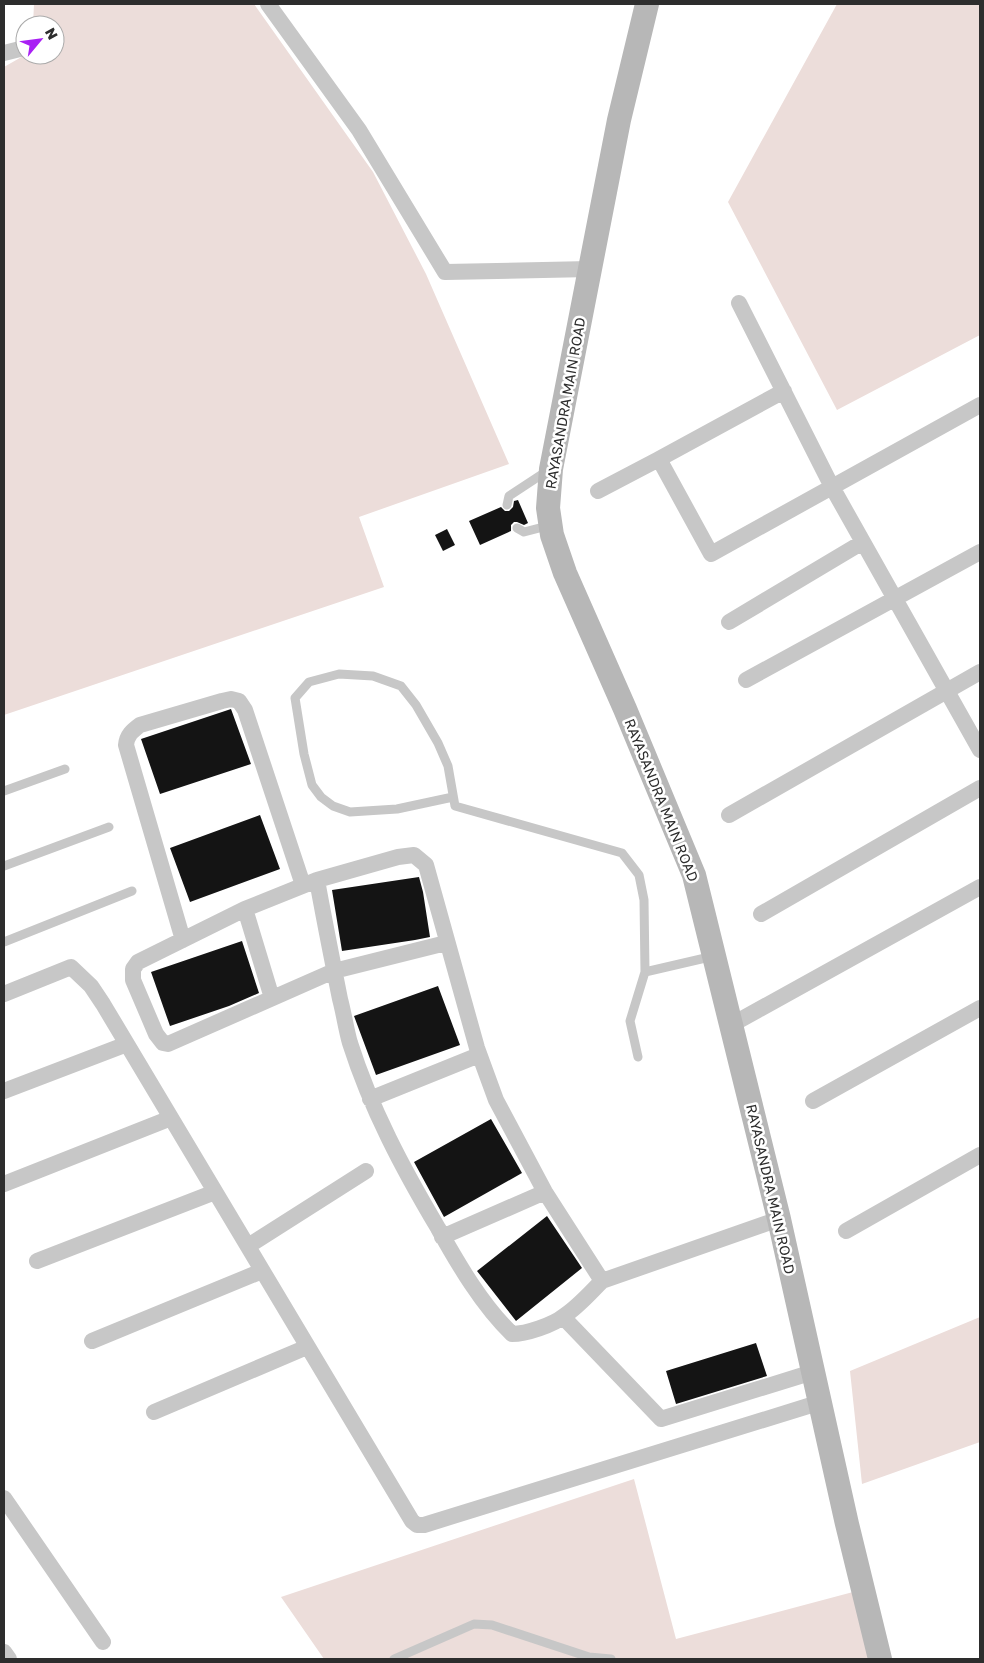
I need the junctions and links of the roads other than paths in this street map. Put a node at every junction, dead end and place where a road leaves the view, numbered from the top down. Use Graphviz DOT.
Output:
graph roads {
  1 [pos="268,4"];
  2 [pos="647,4"];
  3 [pos="590,269"];
  4 [pos="739,303"];
  5 [pos="784,391"];
  6 [pos="980,405"];
  7 [pos="659,459"];
  8 [pos="550,469"];
  9 [pos="832,487"];
  10 [pos="598,491"];
  11 [pos="507,505"];
  12 [pos="551,525"];
  13 [pos="517,528"];
  14 [pos="863,542"];
  15 [pos="980,552"];
  16 [pos="896,599"];
  17 [pos="729,622"];
  18 [pos="980,672"];
  19 [pos="746,680"];
  20 [pos="947,691"];
  21 [pos="980,750"];
  22 [pos="65,769"];
  23 [pos="980,788"];
  24 [pos="4,792"];
  25 [pos="453,797"];
  26 [pos="729,815"];
  27 [pos="109,827"];
  28 [pos="4,866"];
  29 [pos="310,882"];
  30 [pos="980,887"];
  31 [pos="132,891"];
  32 [pos="245,910"];
  33 [pos="761,914"];
  34 [pos="183,940"];
  35 [pos="4,942"];
  36 [pos="446,943"];
  37 [pos="714,956"];
  38 [pos="334,971"];
  39 [pos="645,972"];
  40 [pos="4,994"];
  41 [pos="272,998"];
  42 [pos="980,1008"];
  43 [pos="731,1025"];
  44 [pos="127,1044"];
  45 [pos="480,1055"];
  46 [pos="638,1057"];
  47 [pos="4,1091"];
  48 [pos="370,1098"];
  49 [pos="813,1101"];
  50 [pos="171,1118"];
  51 [pos="980,1155"];
  52 [pos="366,1171"];
  53 [pos="4,1184"];
  54 [pos="215,1192"];
  55 [pos="545,1192"];
  56 [pos="779,1219"];
  57 [pos="846,1231"];
  58 [pos="442,1236"];
  59 [pos="248,1246"];
  60 [pos="37,1262"];
  61 [pos="262,1271"];
  62 [pos="602,1281"];
  63 [pos="563,1317"];
  64 [pos="92,1341"];
  65 [pos="308,1347"];
  66 [pos="813,1372"];
  67 [pos="821,1402"];
  68 [pos="154,1412"];
  69 [pos="4,1498"];
  70 [pos="104,1642"];
  71 [pos="4,1652"];
  72 [pos="9,1659"];
  73 [pos="394,1659"];
  74 [pos="611,1659"];
  75 [pos="880,1659"];
  1 -- 3 [label="street"];
  2 -- 3 [label="street, RAYASANDRA MAIN ROAD"];
  3 -- 8 [label="street, RAYASANDRA MAIN ROAD"];
  4 -- 5 [label="street"];
  5 -- 7 [label="street"];
  5 -- 9 [label="street"];
  6 -- 9 [label="street"];
  7 -- 9 [label="street"];
  7 -- 10 [label="street"];
  8 -- 11 [label="lane"];
  8 -- 12 [label="street, RAYASANDRA MAIN ROAD"];
  9 -- 14 [label="street"];
  12 -- 13 [label="lane"];
  12 -- 37 [label="street, RAYASANDRA MAIN ROAD"];
  14 -- 16 [label="street"];
  14 -- 17 [label="street"];
  15 -- 16 [label="street"];
  16 -- 19 [label="street"];
  16 -- 20 [label="street"];
  18 -- 20 [label="street"];
  20 -- 21 [label="street"];
  20 -- 26 [label="street"];
  22 -- 24 [label="lane"];
  23 -- 33 [label="street"];
  25 -- 25 [label="lane"];
  25 -- 39 [label="lane"];
  27 -- 28 [label="lane"];
  29 -- 32 [label="street"];
  29 -- 34 [label="street"];
  29 -- 36 [label="street"];
  29 -- 38 [label="street"];
  30 -- 43 [label="street"];
  31 -- 35 [label="lane"];
  32 -- 34 [label="street"];
  32 -- 41 [label="street"];
  34 -- 41 [label="street"];
  36 -- 38 [label="street"];
  36 -- 45 [label="street"];
  37 -- 39 [label="lane"];
  37 -- 43 [label="street, RAYASANDRA MAIN ROAD"];
  38 -- 41 [label="street"];
  38 -- 48 [label="street"];
  39 -- 46 [label="lane"];
  40 -- 44 [label="street"];
  42 -- 49 [label="street"];
  43 -- 56 [label="street, RAYASANDRA MAIN ROAD"];
  44 -- 47 [label="street"];
  44 -- 50 [label="street"];
  45 -- 48 [label="street"];
  45 -- 55 [label="street"];
  48 -- 58 [label="street"];
  50 -- 53 [label="street"];
  50 -- 54 [label="street"];
  51 -- 57 [label="street"];
  52 -- 59 [label="street"];
  54 -- 59 [label="street"];
  54 -- 60 [label="street"];
  55 -- 58 [label="street"];
  55 -- 62 [label="street"];
  56 -- 62 [label="street"];
  56 -- 66 [label="street, RAYASANDRA MAIN ROAD"];
  58 -- 63 [label="street"];
  59 -- 61 [label="street"];
  61 -- 64 [label="street"];
  61 -- 65 [label="street"];
  62 -- 63 [label="street"];
  63 -- 66 [label="street"];
  65 -- 67 [label="street"];
  65 -- 68 [label="street"];
  66 -- 67 [label="street, RAYASANDRA MAIN ROAD"];
  67 -- 75 [label="street, RAYASANDRA MAIN ROAD"];
  69 -- 70 [label="street"];
  71 -- 72 [label="street"];
  73 -- 74 [label="lane"];
}
